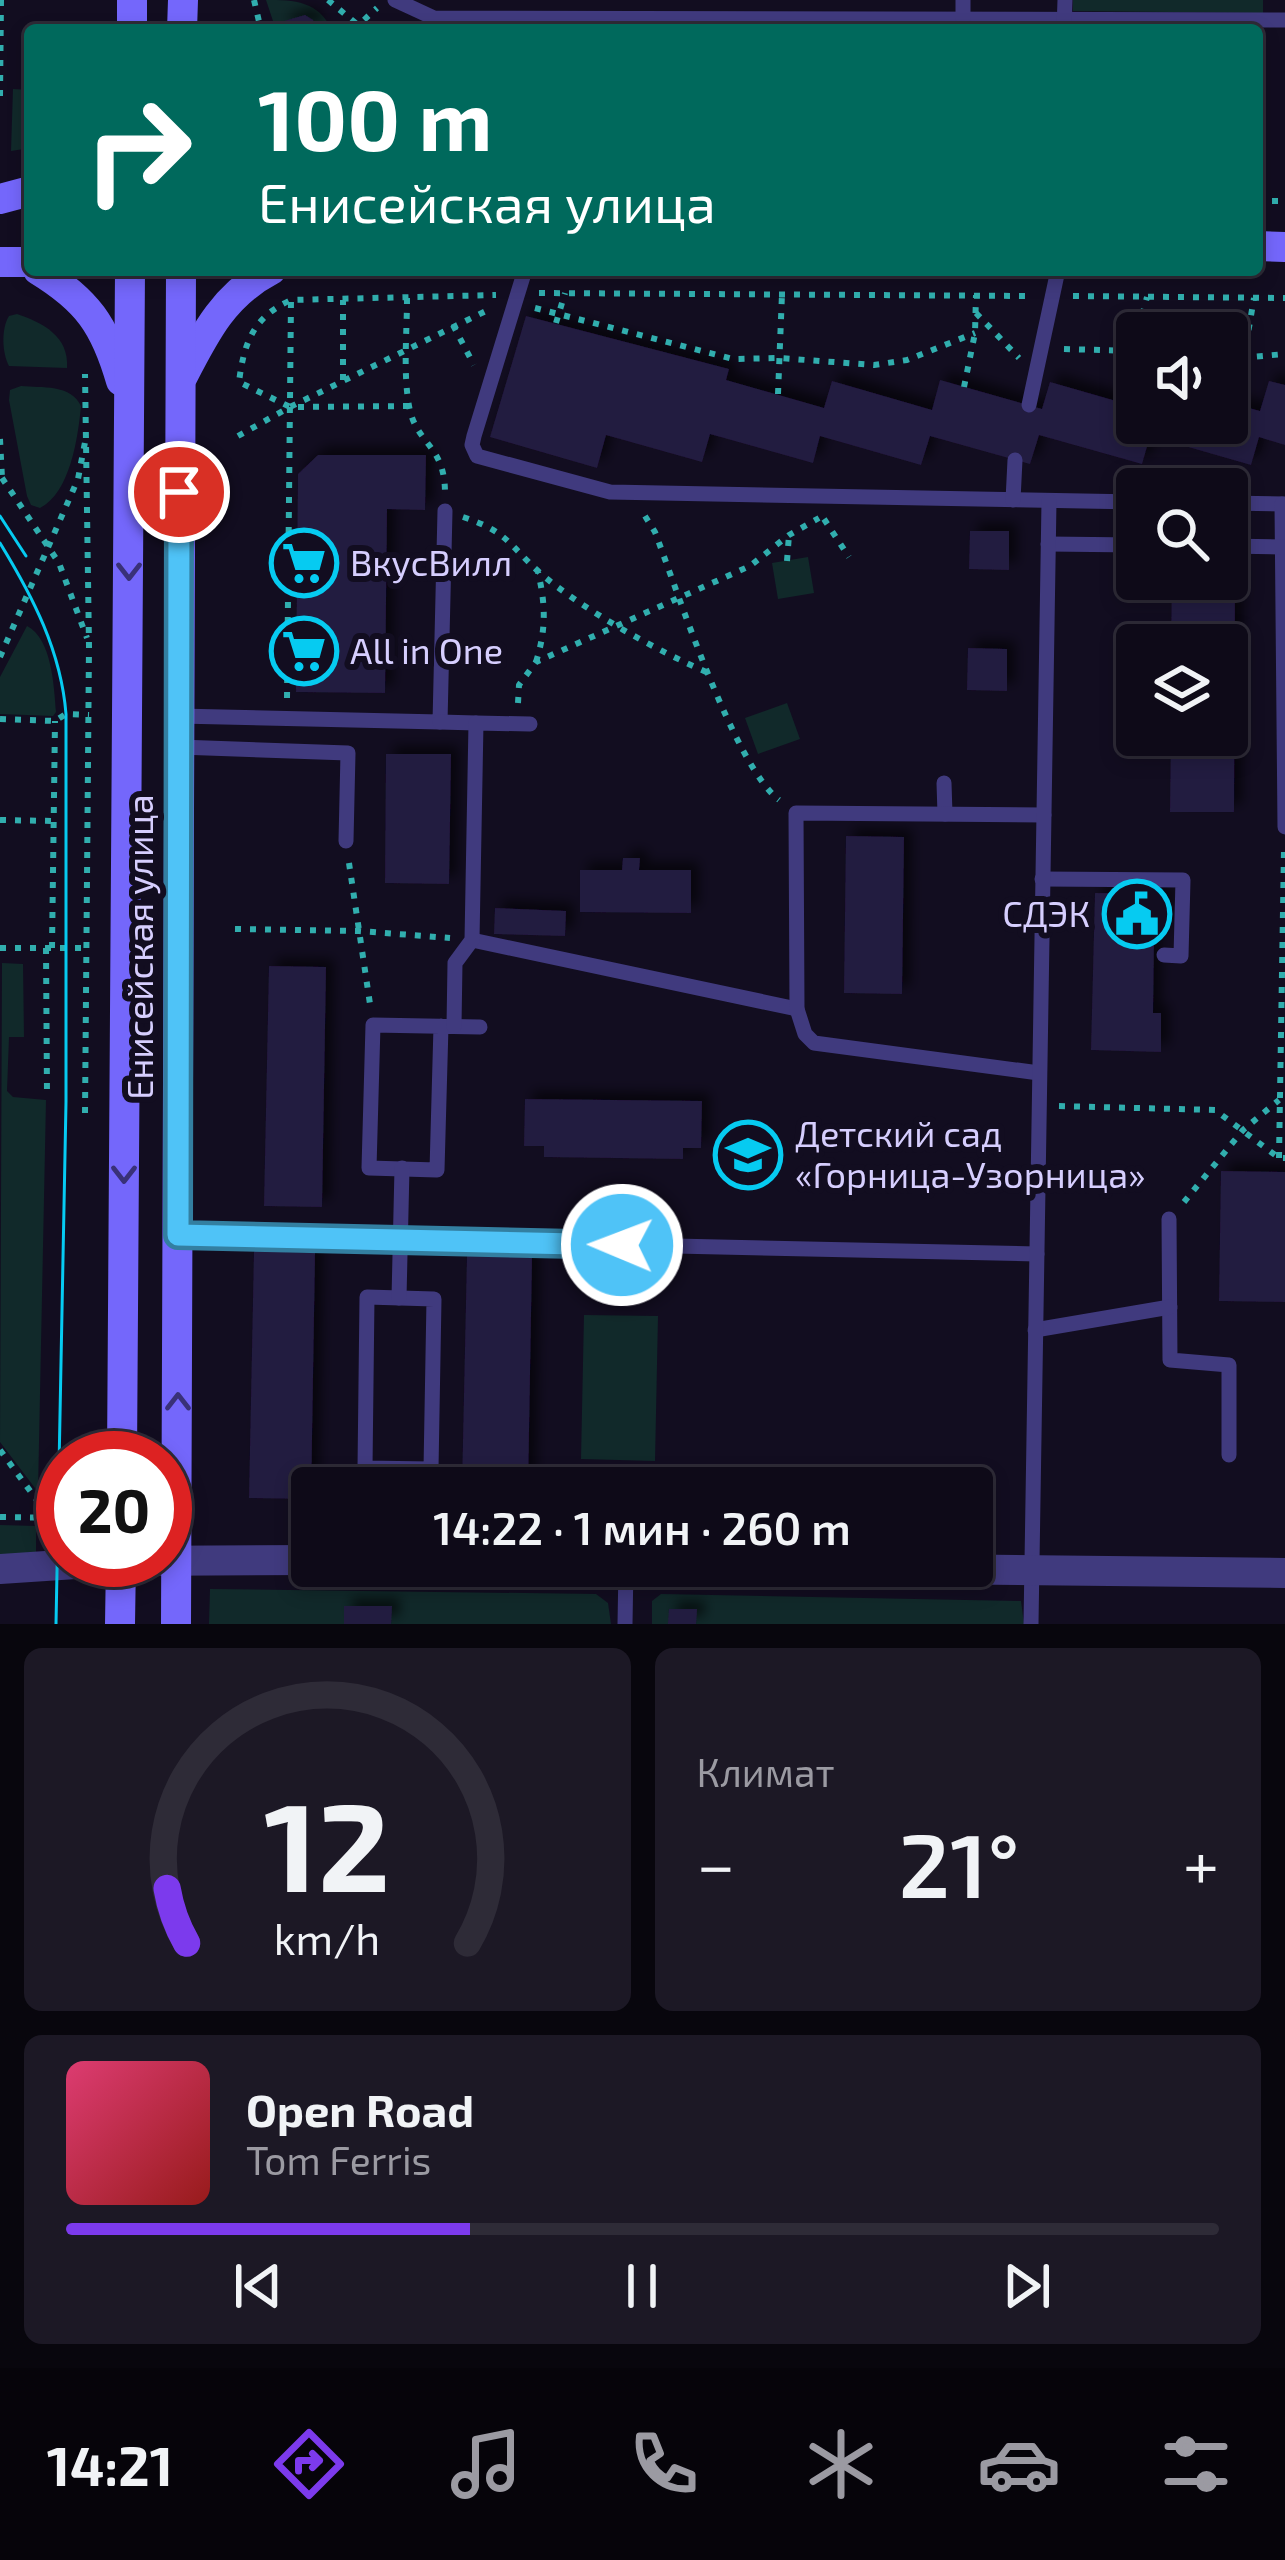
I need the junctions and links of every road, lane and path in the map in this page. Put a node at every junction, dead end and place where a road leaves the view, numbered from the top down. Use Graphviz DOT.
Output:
graph roads {
  1 [pos="1,0"];
  2 [pos="328,0"];
  3 [pos="963,0"];
  4 [pos="1270,0"];
  5 [pos="396,2"];
  6 [pos="556,9"];
  7 [pos="822,9"];
  8 [pos="963,18"];
  9 [pos="1278,20"];
  10 [pos="354,24"];
  11 [pos="362,24"];
  12 [pos="1050,24"];
  13 [pos="1108,24"];
  14 [pos="0,96"];
  15 [pos="45,276"];
  16 [pos="130,276"];
  17 [pos="181,276"];
  18 [pos="261,276"];
  19 [pos="523,276"];
  20 [pos="1057,276"];
  21 [pos="565,293"];
  22 [pos="782,294"];
  23 [pos="866,295"];
  24 [pos="976,296"];
  25 [pos="1147,297"];
  26 [pos="406,298"];
  27 [pos="517,298"];
  28 [pos="1254,298"];
  29 [pos="343,299"];
  30 [pos="291,300"];
  31 [pos="1143,312"];
  32 [pos="976,313"];
  33 [pos="558,318"];
  34 [pos="453,325"];
  35 [pos="975,333"];
  36 [pos="1248,334"];
  37 [pos="407,349"];
  38 [pos="1042,349"];
  39 [pos="1116,351"];
  40 [pos="1285,354"];
  41 [pos="778,358"];
  42 [pos="1248,358"];
  43 [pos="83,366"];
  44 [pos="1036,377"];
  45 [pos="343,380"];
  46 [pos="180,381"];
  47 [pos="964,387"];
  48 [pos="488,392"];
  49 [pos="778,394"];
  50 [pos="1029,405"];
  51 [pos="409,406"];
  52 [pos="290,407"];
  53 [pos="130,412"];
  54 [pos="89,424"];
  55 [pos="238,436"];
  56 [pos="0,439"];
  57 [pos="1015,460"];
  58 [pos="1,481"];
  59 [pos="630,493"];
  60 [pos="861,498"];
  61 [pos="1013,500"];
  62 [pos="1049,501"];
  63 [pos="1116,502"];
  64 [pos="1248,503"];
  65 [pos="1283,504"];
  66 [pos="445,512"];
  67 [pos="822,516"];
  68 [pos="789,535"];
  69 [pos="48,542"];
  70 [pos="1048,544"];
  71 [pos="1116,545"];
  72 [pos="1248,546"];
  73 [pos="1282,547"];
  74 [pos="849,557"];
  75 [pos="787,560"];
  76 [pos="538,571"];
  77 [pos="681,600"];
  78 [pos="622,626"];
  79 [pos="89,646"];
  80 [pos="0,657"];
  81 [pos="536,662"];
  82 [pos="711,674"];
  83 [pos="89,715"];
  84 [pos="0,718"];
  85 [pos="287,718"];
  86 [pos="55,721"];
  87 [pos="440,722"];
  88 [pos="476,723"];
  89 [pos="523,724"];
  90 [pos="179,732"];
  91 [pos="944,783"];
  92 [pos="796,813"];
  93 [pos="944,814"];
  94 [pos="1044,815"];
  95 [pos="0,820"];
  96 [pos="55,821"];
  97 [pos="1284,826"];
  98 [pos="346,841"];
  99 [pos="1042,879"];
  100 [pos="235,929"];
  101 [pos="359,931"];
  102 [pos="472,940"];
  103 [pos="0,948"];
  104 [pos="49,948"];
  105 [pos="88,948"];
  106 [pos="1164,955"];
  107 [pos="797,1009"];
  108 [pos="373,1025"];
  109 [pos="447,1026"];
  110 [pos="480,1027"];
  111 [pos="1039,1073"];
  112 [pos="47,1094"];
  113 [pos="1280,1100"];
  114 [pos="1039,1106"];
  115 [pos="85,1113"];
  116 [pos="1243,1130"];
  117 [pos="1282,1158"];
  118 [pos="401,1168"];
  119 [pos="1169,1219"];
  120 [pos="178,1235"];
  121 [pos="400,1240"];
  122 [pos="1036,1254"];
  123 [pos="399,1298"];
  124 [pos="1170,1307"];
  125 [pos="1035,1330"];
  126 [pos="122,1431"];
  127 [pos="178,1431"];
  128 [pos="0,1450"];
  129 [pos="1228,1455"];
  130 [pos="364,1467"];
  131 [pos="431,1467"];
  132 [pos="36,1499"];
  133 [pos="0,1517"];
  134 [pos="36,1518"];
  135 [pos="291,1560"];
  136 [pos="192,1561"];
  137 [pos="36,1566"];
  138 [pos="0,1569"];
  139 [pos="993,1570"];
  140 [pos="1031,1570"];
  141 [pos="1285,1574"];
  142 [pos="121,1587"];
  143 [pos="177,1587"];
  144 [pos="626,1587"];
  145 [pos="120,1624"];
  146 [pos="176,1624"];
  147 [pos="625,1624"];
  148 [pos="1030,1624"];
  1 -- 14 [label="path"];
  2 -- 10 [label="path"];
  3 -- 8 [label="lane"];
  4 -- 9 [label="lane"];
  5 -- 6 [label="lane"];
  5 -- 11 [label="path"];
  6 -- 7 [label="lane"];
  7 -- 8 [label="lane"];
  8 -- 12 [label="lane"];
  9 -- 13 [label="lane"];
  15 -- 53 [label="main road"];
  16 -- 53 [label="main road, Енисейская улица"];
  17 -- 46 [label="main road, Енисейская улица"];
  18 -- 46 [label="main road"];
  19 -- 27 [label="lane"];
  20 -- 38 [label="lane"];
  21 -- 22 [label="path"];
  21 -- 27 [label="path"];
  21 -- 33 [label="path"];
  22 -- 23 [label="path"];
  22 -- 41 [label="path"];
  24 -- 32 [label="path"];
  25 -- 31 [label="path"];
  26 -- 27 [label="path"];
  26 -- 29 [label="path"];
  26 -- 37 [label="path"];
  27 -- 33 [label="path"];
  27 -- 34 [label="path"];
  27 -- 48 [label="lane"];
  28 -- 36 [label="path"];
  29 -- 30 [label="path"];
  29 -- 45 [label="path"];
  30 -- 52 [label="path"];
  30 -- 52 [label="path"];
  32 -- 35 [label="path"];
  32 -- 44 [label="path"];
  33 -- 41 [label="path"];
  34 -- 37 [label="path"];
  34 -- 48 [label="path"];
  35 -- 41 [label="path"];
  35 -- 47 [label="path"];
  37 -- 45 [label="path"];
  37 -- 51 [label="path"];
  38 -- 39 [label="path"];
  38 -- 44 [label="lane"];
  40 -- 42 [label="path"];
  41 -- 49 [label="path"];
  43 -- 54 [label="path"];
  44 -- 50 [label="lane"];
  45 -- 52 [label="path"];
  46 -- 90 [label="main road, Енисейская улица"];
  48 -- 59 [label="lane"];
  51 -- 52 [label="path"];
  51 -- 66 [label="path"];
  52 -- 55 [label="path"];
  52 -- 85 [label="path"];
  53 -- 126 [label="main road, Енисейская улица, one-way"];
  54 -- 69 [label="path"];
  54 -- 79 [label="path"];
  56 -- 58 [label="path"];
  57 -- 61 [label="lane"];
  58 -- 69 [label="path"];
  59 -- 60 [label="lane"];
  59 -- 77 [label="path"];
  60 -- 61 [label="lane"];
  60 -- 67 [label="path"];
  61 -- 62 [label="lane"];
  62 -- 63 [label="lane"];
  62 -- 70 [label="lane"];
  64 -- 65 [label="lane"];
  65 -- 73 [label="lane"];
  66 -- 76 [label="path"];
  66 -- 87 [label="lane"];
  67 -- 68 [label="path"];
  67 -- 74 [label="path"];
  68 -- 75 [label="path"];
  68 -- 77 [label="path"];
  69 -- 79 [label="path"];
  69 -- 80 [label="path"];
  70 -- 71 [label="lane"];
  70 -- 94 [label="lane"];
  72 -- 73 [label="lane"];
  73 -- 97 [label="lane"];
  76 -- 78 [label="path"];
  76 -- 81 [label="path"];
  77 -- 78 [label="path"];
  77 -- 82 [label="path"];
  78 -- 81 [label="path"];
  78 -- 82 [label="path"];
  79 -- 83 [label="path"];
  81 -- 89 [label="path"];
  82 -- 92 [label="path"];
  83 -- 86 [label="path"];
  83 -- 105 [label="path"];
  84 -- 86 [label="path"];
  85 -- 87 [label="lane"];
  85 -- 90 [label="lane"];
  86 -- 96 [label="path"];
  87 -- 88 [label="lane"];
  88 -- 89 [label="lane"];
  88 -- 102 [label="lane"];
  90 -- 98 [label="lane"];
  90 -- 120 [label="main road, Енисейская улица"];
  91 -- 93 [label="lane"];
  92 -- 93 [label="lane"];
  92 -- 107 [label="lane"];
  93 -- 94 [label="lane"];
  94 -- 99 [label="lane"];
  95 -- 96 [label="path"];
  96 -- 104 [label="path"];
  97 -- 113 [label="path"];
  98 -- 101 [label="path"];
  99 -- 106 [label="lane"];
  99 -- 111 [label="lane"];
  100 -- 101 [label="path"];
  101 -- 102 [label="path"];
  101 -- 108 [label="path"];
  102 -- 107 [label="lane"];
  102 -- 109 [label="lane"];
  103 -- 104 [label="path"];
  104 -- 105 [label="path"];
  104 -- 112 [label="path"];
  105 -- 115 [label="path"];
  107 -- 111 [label="lane"];
  108 -- 109 [label="lane"];
  108 -- 118 [label="lane"];
  109 -- 110 [label="lane"];
  109 -- 118 [label="lane"];
  111 -- 114 [label="lane"];
  113 -- 116 [label="path"];
  113 -- 117 [label="path"];
  114 -- 116 [label="path"];
  114 -- 122 [label="lane"];
  116 -- 117 [label="path"];
  116 -- 119 [label="path"];
  118 -- 121 [label="lane"];
  119 -- 124 [label="lane"];
  120 -- 121 [label="lane"];
  127 -- 120 [label="main road, Енисейская улица, one-way"];
  121 -- 122 [label="lane"];
  121 -- 123 [label="lane"];
  122 -- 125 [label="lane"];
  123 -- 130 [label="lane"];
  123 -- 131 [label="lane"];
  124 -- 125 [label="lane"];
  124 -- 129 [label="lane"];
  125 -- 140 [label="lane"];
  128 -- 132 [label="path"];
  133 -- 134 [label="path"];
  135 -- 136 [label="street"];
  137 -- 138 [label="street"];
  139 -- 140 [label="street"];
  140 -- 141 [label="street"];
  140 -- 148 [label="lane"];
  142 -- 145 [label="main road"];
  143 -- 146 [label="main road, Енисейская улица"];
  144 -- 147 [label="lane"];
}
